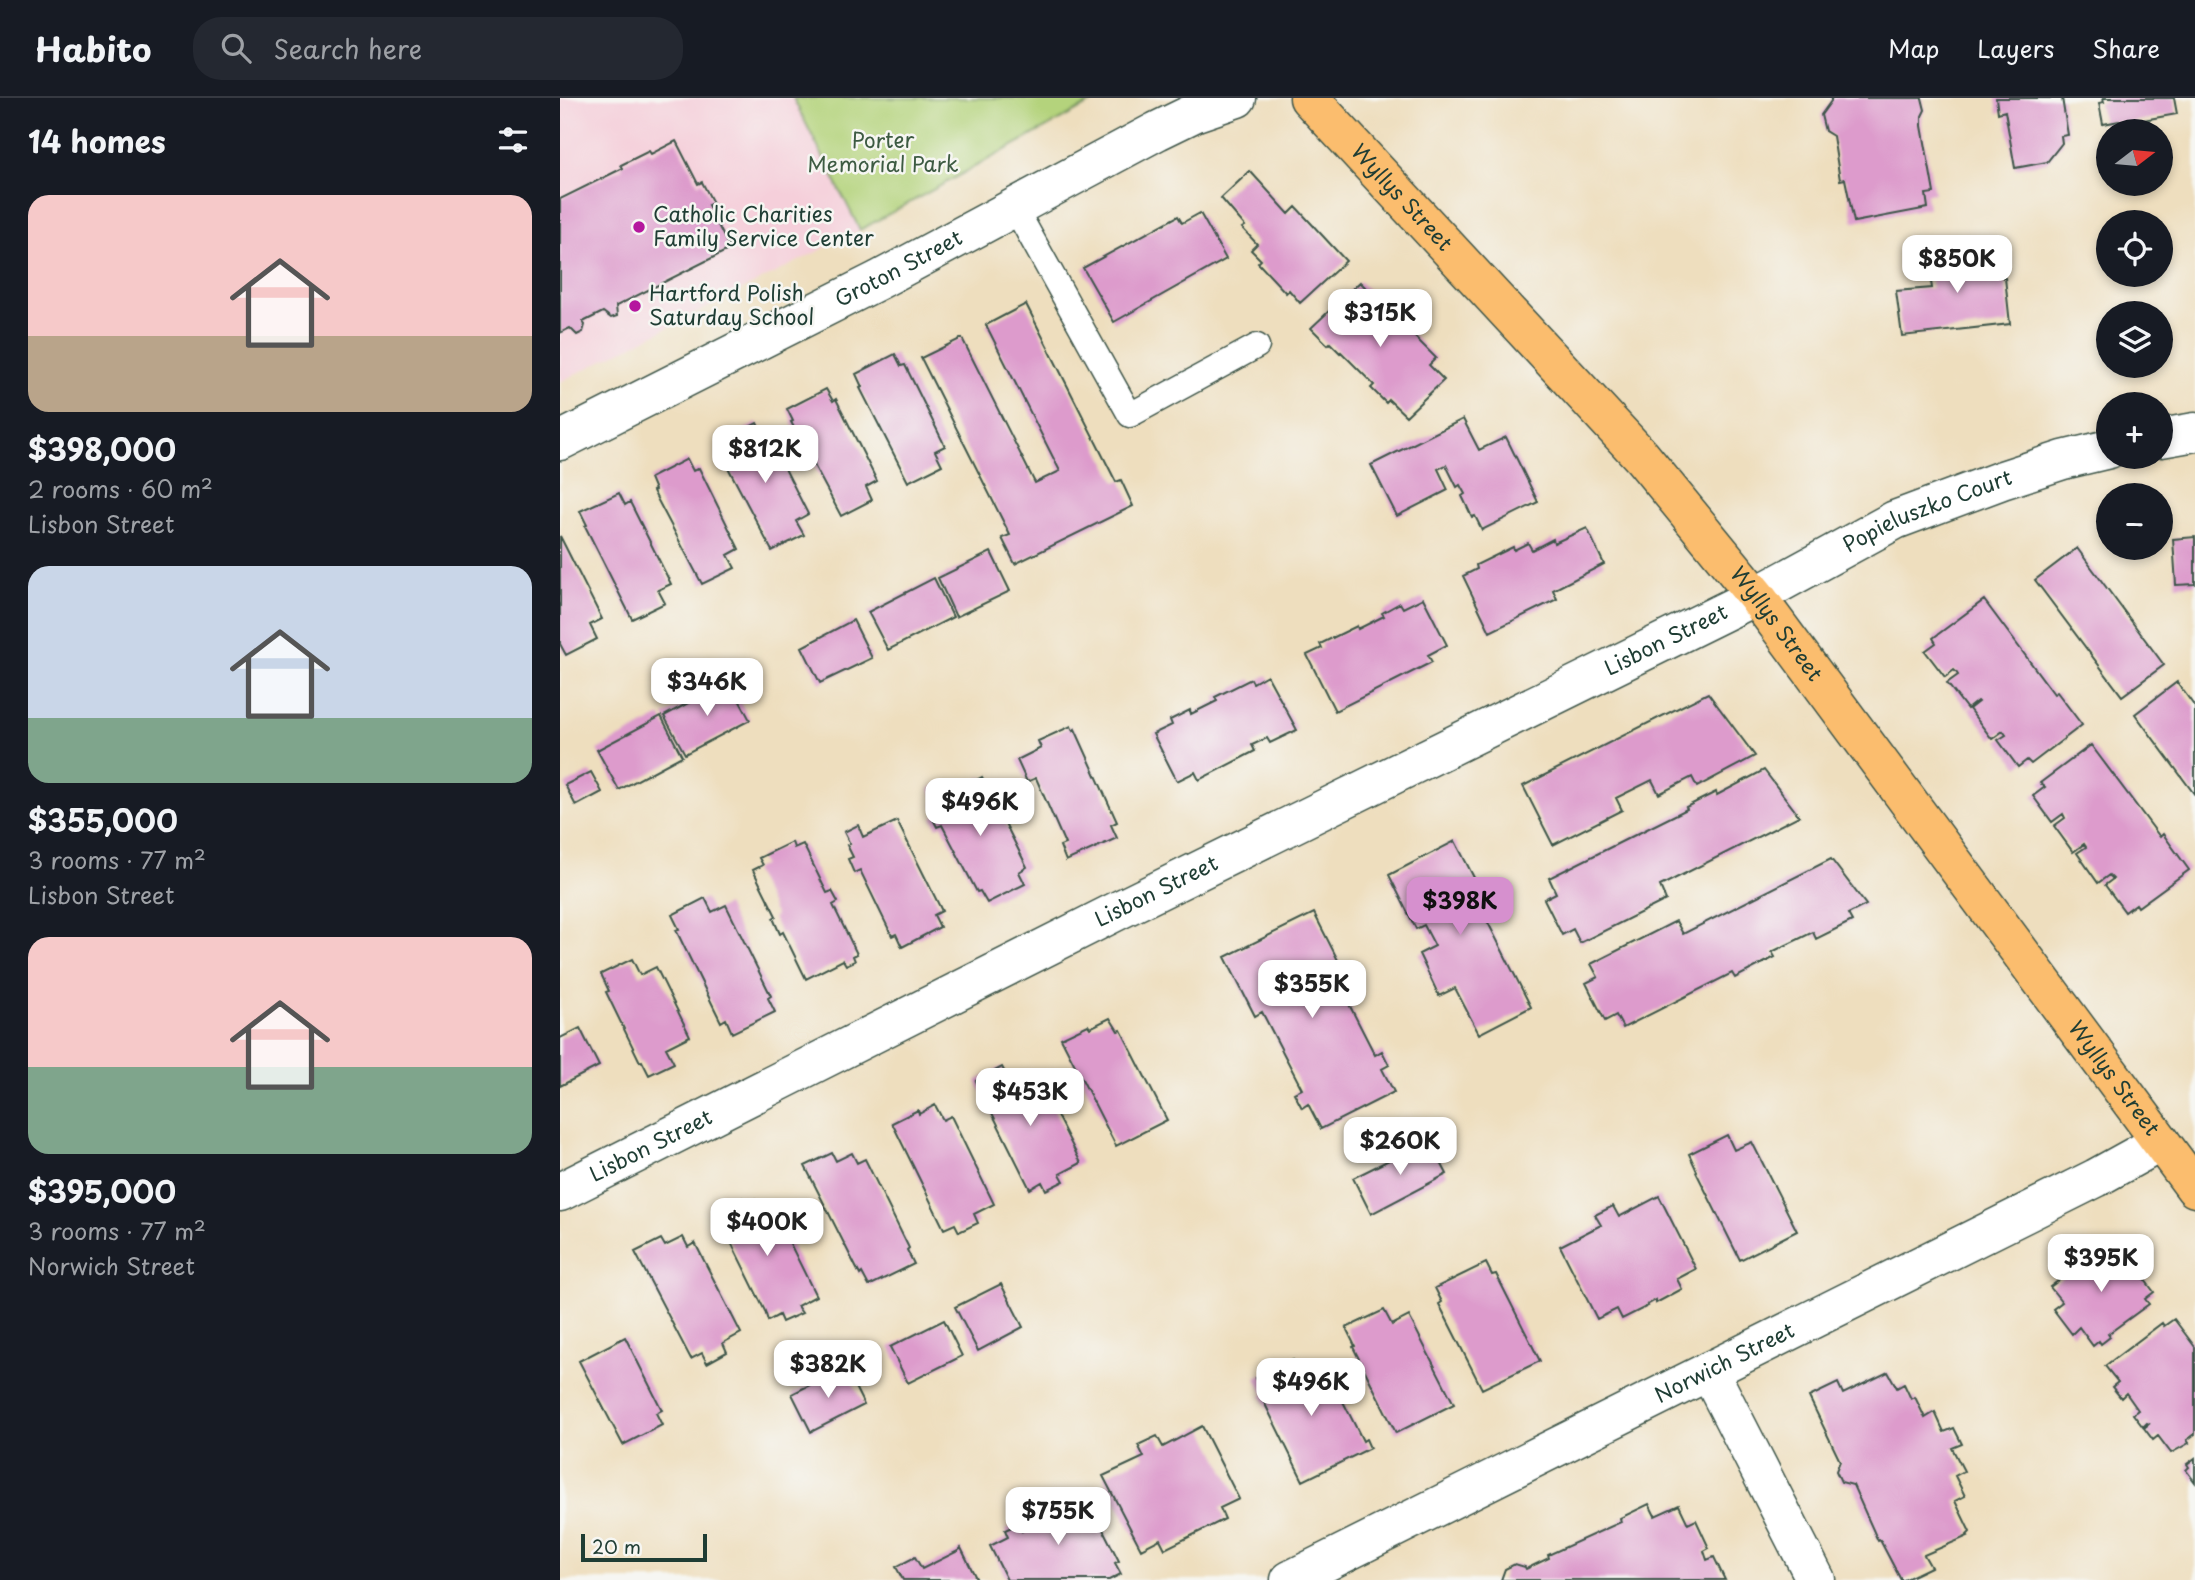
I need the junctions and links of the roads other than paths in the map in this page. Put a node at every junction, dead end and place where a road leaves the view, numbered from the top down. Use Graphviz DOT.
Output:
graph roads {
  1 [pos="1237,98"];
  2 [pos="1309,98"];
  3 [pos="1015,208"];
  4 [pos="1257,346"];
  5 [pos="2195,432"];
  6 [pos="2173,436"];
  7 [pos="560,440"];
  8 [pos="2096,452"];
  9 [pos="1756,597"];
  10 [pos="2161,1142"];
  11 [pos="2195,1188"];
  12 [pos="560,1192"];
  13 [pos="1709,1371"];
  14 [pos="1290,1580"];
  15 [pos="1816,1580"];
  1 -- 3 [label="street, Groton Street"];
  2 -- 9 [label="main road, Wyllys Street"];
  3 -- 4 [label="lane"];
  3 -- 7 [label="street, Groton Street"];
  5 -- 6 [label="street"];
  8 -- 9 [label="street, Popieluszko Court"];
  9 -- 10 [label="main road, Wyllys Street"];
  9 -- 12 [label="street, Lisbon Street"];
  10 -- 11 [label="main road, Wyllys Street"];
  10 -- 13 [label="street, Norwich Street"];
  13 -- 14 [label="street, Norwich Street"];
  13 -- 15 [label="street"];
}
